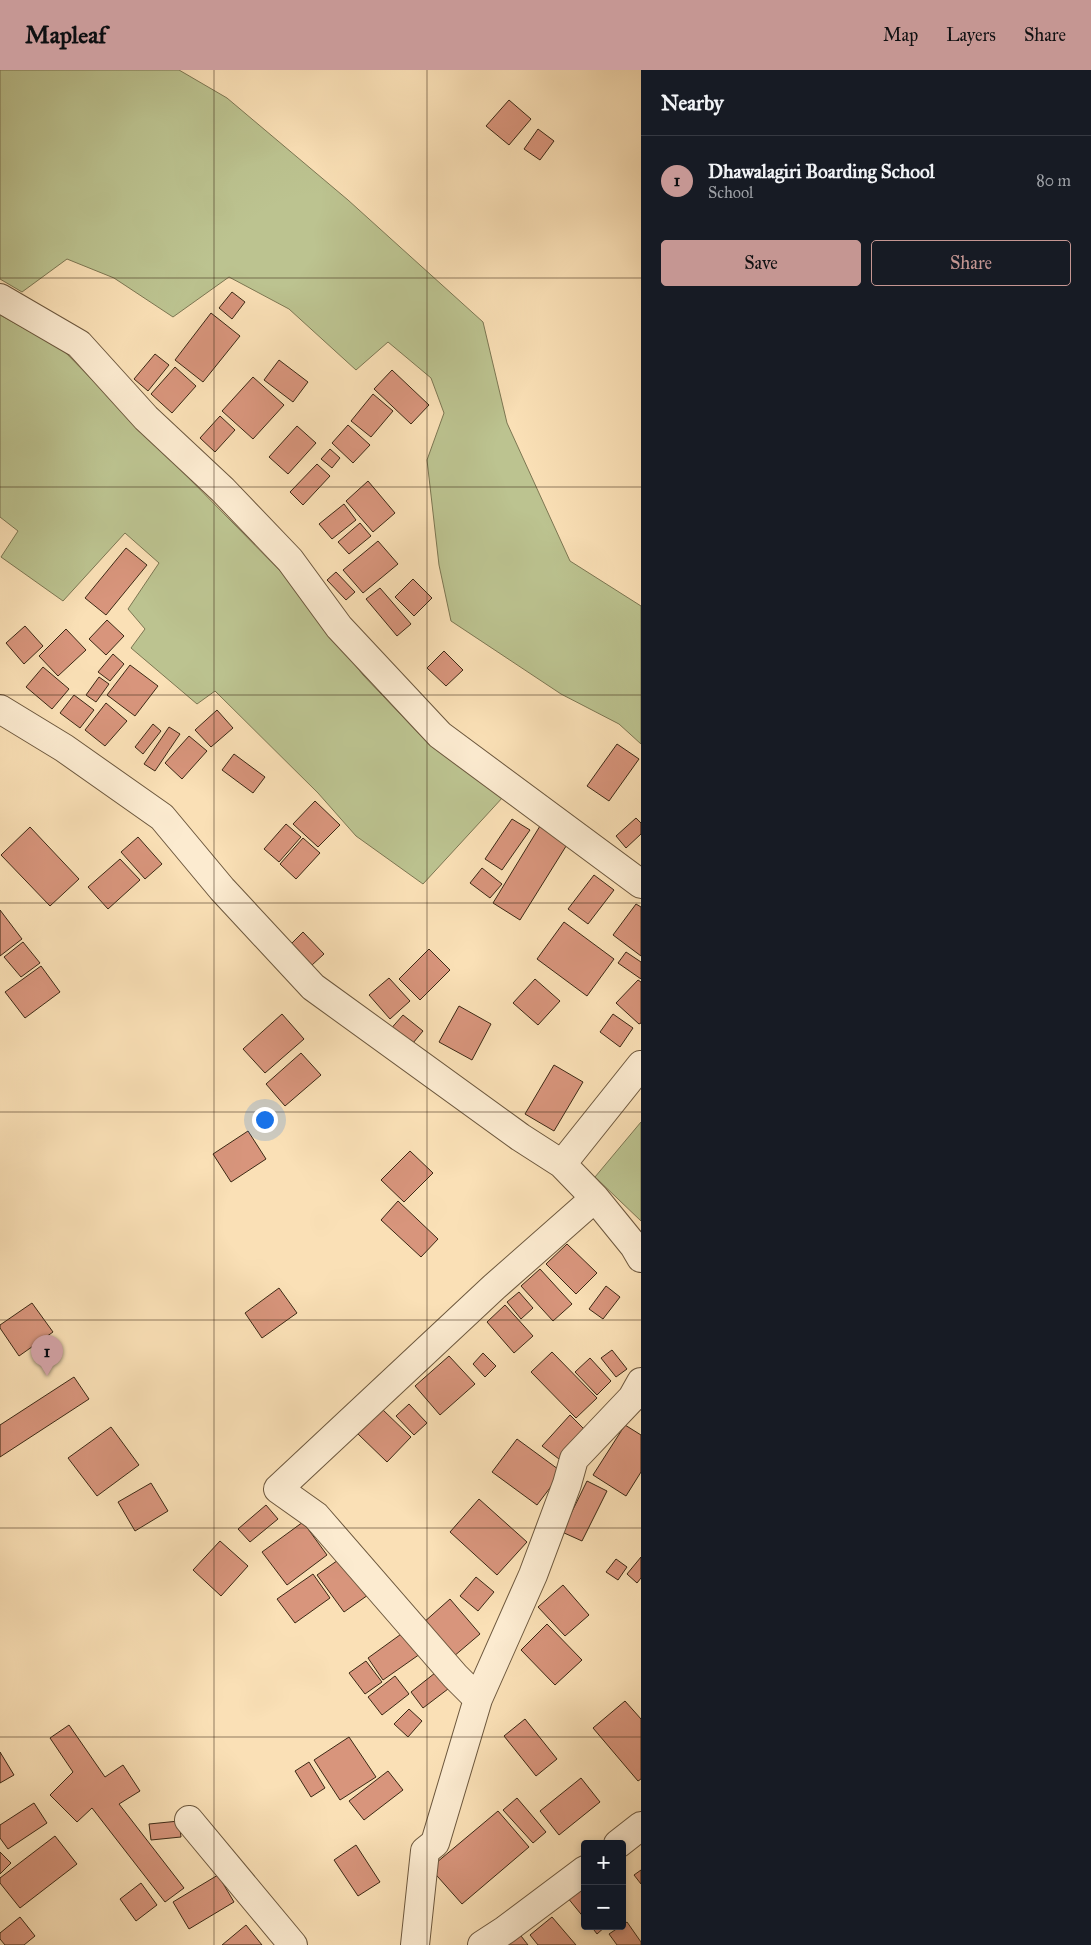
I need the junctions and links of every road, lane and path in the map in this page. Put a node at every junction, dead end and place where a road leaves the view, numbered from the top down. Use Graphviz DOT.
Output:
graph roads {
  1 [pos="0,298"];
  2 [pos="0,709"];
  3 [pos="641,884"];
  4 [pos="641,1064"];
  5 [pos="562,1164"];
  6 [pos="596,1198"];
  7 [pos="641,1258"];
  8 [pos="641,1382"];
  9 [pos="478,1699"];
  10 [pos="189,1820"];
  11 [pos="641,1826"];
  12 [pos="623,1840"];
  13 [pos="581,1873"];
  14 [pos="292,1945"];
  15 [pos="415,1945"];
  16 [pos="482,1945"];
  1 -- 3 [label="street"];
  2 -- 5 [label="street"];
  4 -- 5 [label="street"];
  5 -- 6 [label="street"];
  6 -- 7 [label="street"];
  6 -- 9 [label="street"];
  8 -- 9 [label="street"];
  9 -- 15 [label="street"];
  10 -- 14 [label="street"];
  11 -- 12 [label="street"];
  13 -- 16 [label="street"];
}
